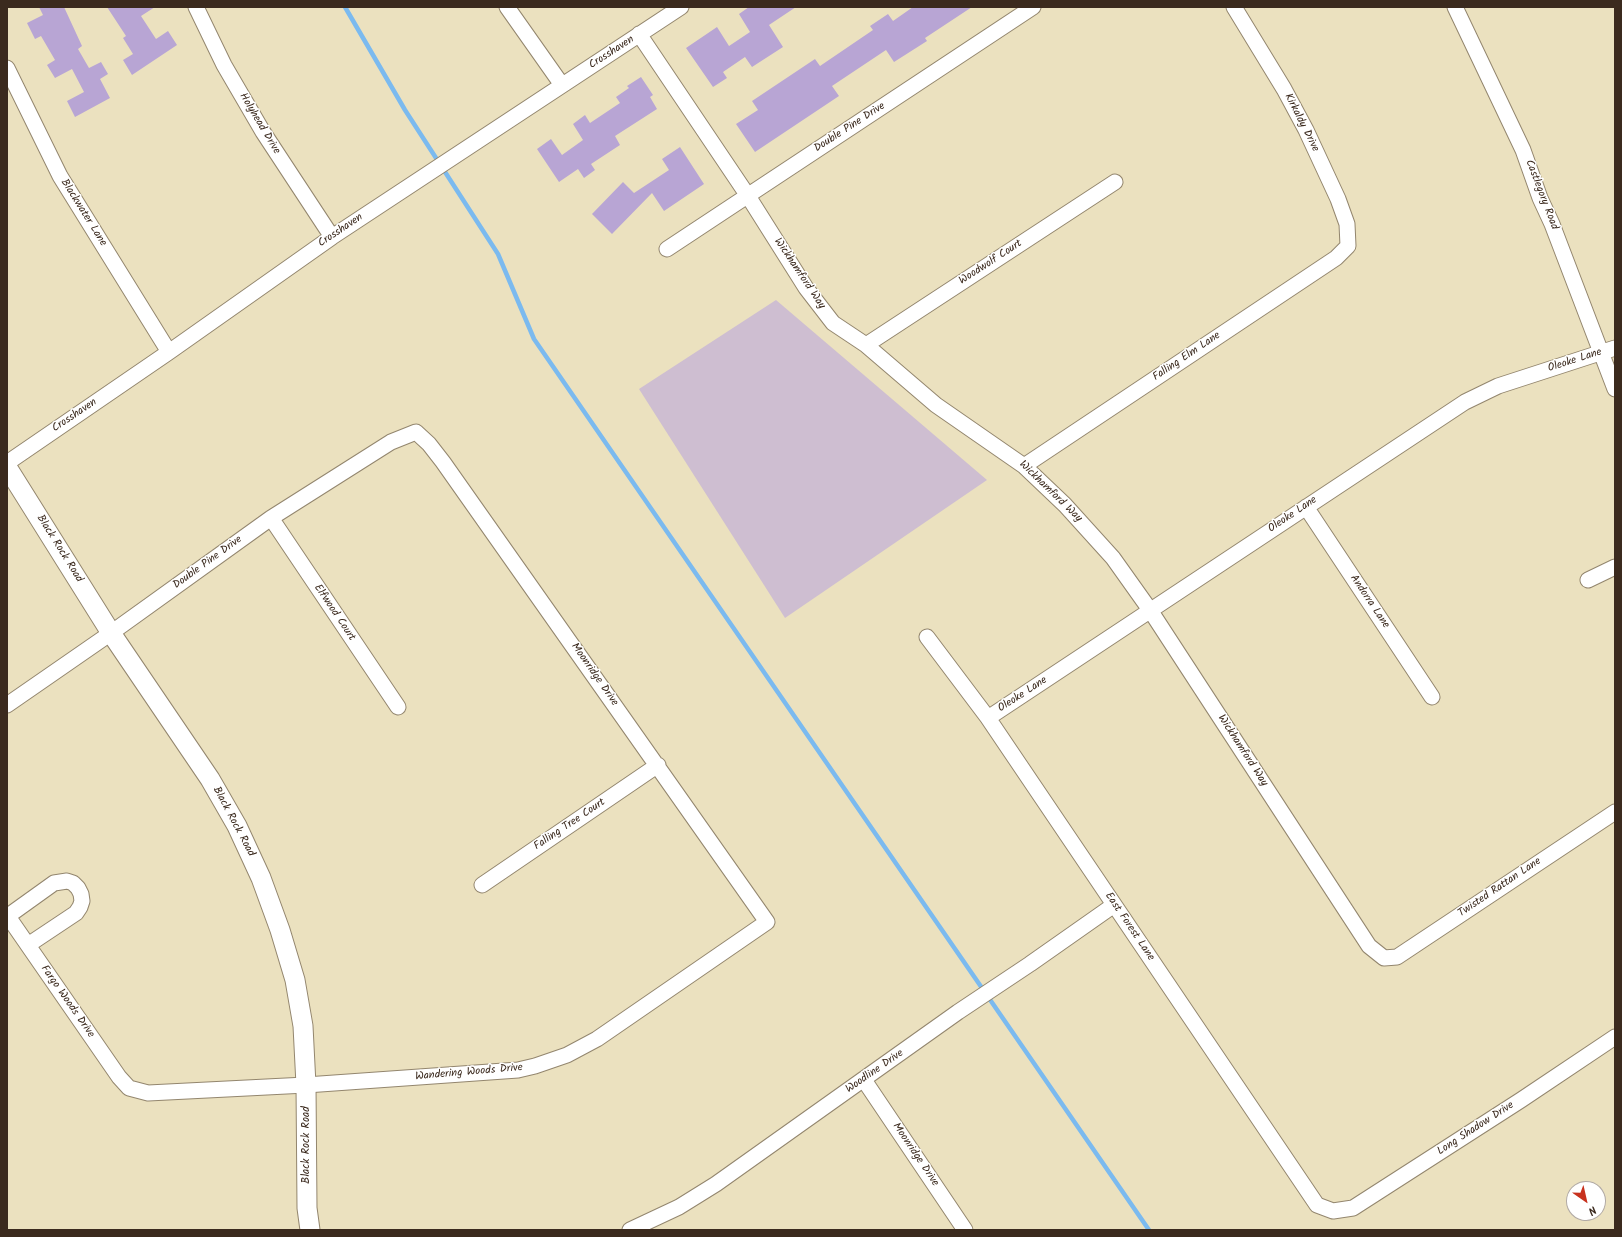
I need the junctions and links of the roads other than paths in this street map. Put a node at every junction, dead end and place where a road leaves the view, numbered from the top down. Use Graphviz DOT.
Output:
graph roads {
  1 [pos="196,7"];
  2 [pos="507,7"];
  3 [pos="680,7"];
  4 [pos="1033,7"];
  5 [pos="1234,7"];
  6 [pos="1455,7"];
  7 [pos="639,34"];
  8 [pos="7,68"];
  9 [pos="562,85"];
  10 [pos="1115,182"];
  11 [pos="748,196"];
  12 [pos="332,237"];
  13 [pos="1348,246"];
  14 [pos="667,249"];
  15 [pos="866,345"];
  16 [pos="1608,350"];
  17 [pos="169,352"];
  18 [pos="1615,389"];
  19 [pos="416,432"];
  20 [pos="7,462"];
  21 [pos="1024,466"];
  22 [pos="7,468"];
  23 [pos="1306,506"];
  24 [pos="271,518"];
  25 [pos="1615,567"];
  26 [pos="1588,580"];
  27 [pos="1150,610"];
  28 [pos="111,633"];
  29 [pos="927,637"];
  30 [pos="1432,696"];
  31 [pos="7,705"];
  32 [pos="398,707"];
  33 [pos="988,718"];
  34 [pos="658,765"];
  35 [pos="1615,812"];
  36 [pos="482,885"];
  37 [pos="1114,905"];
  38 [pos="7,916"];
  39 [pos="767,922"];
  40 [pos="28,945"];
  41 [pos="1384,958"];
  42 [pos="1615,1038"];
  43 [pos="864,1080"];
  44 [pos="306,1085"];
  45 [pos="130,1088"];
  46 [pos="1333,1211"];
  47 [pos="310,1230"];
  48 [pos="630,1230"];
  49 [pos="965,1230"];
  1 -- 12 [label="street, Holyhead Drive"];
  2 -- 9 [label="street"];
  3 -- 7 [label="street, Crosshaven"];
  4 -- 11 [label="street, Double Pine Drive"];
  5 -- 13 [label="street, Kirkaldy Drive"];
  6 -- 16 [label="street, Castlegory Road"];
  7 -- 9 [label="street, Crosshaven"];
  7 -- 11 [label="street, Wickhamford Way"];
  8 -- 17 [label="street, Blackwater Lane"];
  9 -- 12 [label="street, Crosshaven"];
  10 -- 15 [label="street, Woodwolf Court"];
  11 -- 14 [label="street, Double Pine Drive"];
  11 -- 15 [label="street, Wickhamford Way"];
  12 -- 17 [label="street, Crosshaven"];
  13 -- 21 [label="street, Falling Elm Lane"];
  15 -- 21 [label="street, Wickhamford Way"];
  16 -- 18 [label="street, Castlegory Road"];
  16 -- 23 [label="street, Oleoke Lane"];
  17 -- 20 [label="street, Crosshaven"];
  19 -- 24 [label="street, Double Pine Drive"];
  19 -- 34 [label="street, Moonridge Drive"];
  21 -- 27 [label="street, Wickhamford Way"];
  22 -- 28 [label="street, Black Rock Road"];
  23 -- 27 [label="street, Oleoke Lane"];
  23 -- 30 [label="street, Andorra Lane"];
  24 -- 28 [label="street, Double Pine Drive"];
  24 -- 32 [label="street, Elfwood Court"];
  25 -- 26 [label="street"];
  27 -- 33 [label="street, Oleoke Lane"];
  27 -- 41 [label="street, Wickhamford Way"];
  28 -- 31 [label="street, Double Pine Drive"];
  28 -- 44 [label="street, Black Rock Road"];
  29 -- 33 [label="street, East Forest Lane"];
  33 -- 37 [label="street, East Forest Lane"];
  34 -- 36 [label="street, Falling Tree Court"];
  34 -- 39 [label="street, Moonridge Drive"];
  35 -- 41 [label="street, Twisted Rattan Lane"];
  37 -- 43 [label="street, Woodline Drive"];
  37 -- 46 [label="street, East Forest Lane"];
  38 -- 40 [label="street, Fargo Woods Drive"];
  38 -- 40 [label="street"];
  39 -- 44 [label="street, Wandering Woods Drive"];
  40 -- 45 [label="street, Fargo Woods Drive"];
  42 -- 46 [label="street, Long Shadow Drive"];
  43 -- 48 [label="street, Woodline Drive"];
  43 -- 49 [label="street, Moonridge Drive"];
  44 -- 45 [label="street, Wandering Woods Drive"];
  44 -- 47 [label="street, Black Rock Road"];
}
